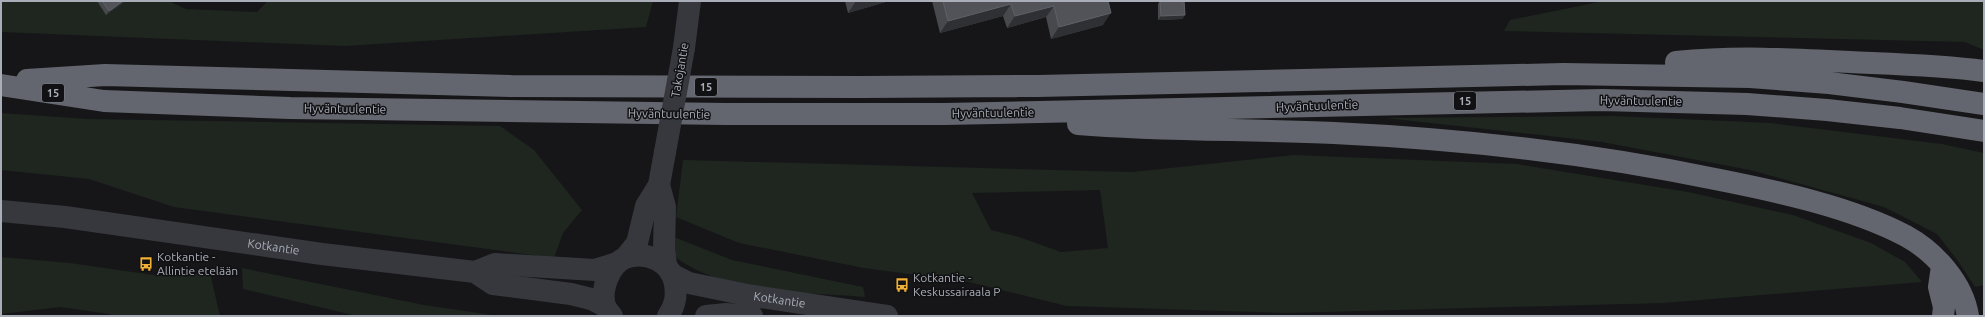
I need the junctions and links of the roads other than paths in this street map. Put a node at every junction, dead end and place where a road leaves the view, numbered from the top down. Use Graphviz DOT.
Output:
graph roads {
  1 [pos="690,1"];
  2 [pos="1984,71"];
  3 [pos="1563,74"];
  4 [pos="1,84"];
  5 [pos="1984,104"];
  6 [pos="945,114"];
  7 [pos="1984,131"];
  8 [pos="659,185"];
  9 [pos="1,211"];
  10 [pos="621,261"];
  11 [pos="1942,266"];
  12 [pos="670,270"];
  13 [pos="475,272"];
  14 [pos="608,311"];
  15 [pos="668,316"];
  16 [pos="706,316"];
  17 [pos="752,316"];
  18 [pos="887,316"];
  19 [pos="1943,316"];
  20 [pos="1968,316"];
  1 -- 8 [label="street, Takojantie, bridge"];
  2 -- 3 [label="highway"];
  3 -- 4 [label="highway, Hyväntuulentie / 15"];
  3 -- 5 [label="highway, Hyväntuulentie / 15"];
  4 -- 6 [label="highway, Hyväntuulentie / 15"];
  6 -- 7 [label="highway, Hyväntuulentie / 15"];
  6 -- 11 [label="highway"];
  8 -- 10 [label="street, Takojantie"];
  8 -- 12 [label="street, Takojantie"];
  9 -- 13 [label="street, Kotkantie"];
  10 -- 12 [label="street, Kotkantie"];
  10 -- 13 [label="street, Kotkantie"];
  10 -- 14 [label="street, Takojantie"];
  11 -- 19 [label="highway"];
  11 -- 20 [label="highway"];
  12 -- 15 [label="street, Takojantie"];
  12 -- 18 [label="street, Kotkantie"];
  13 -- 14 [label="street, Kotkantie"];
  16 -- 17 [label="street, Kotkantie"];
}
